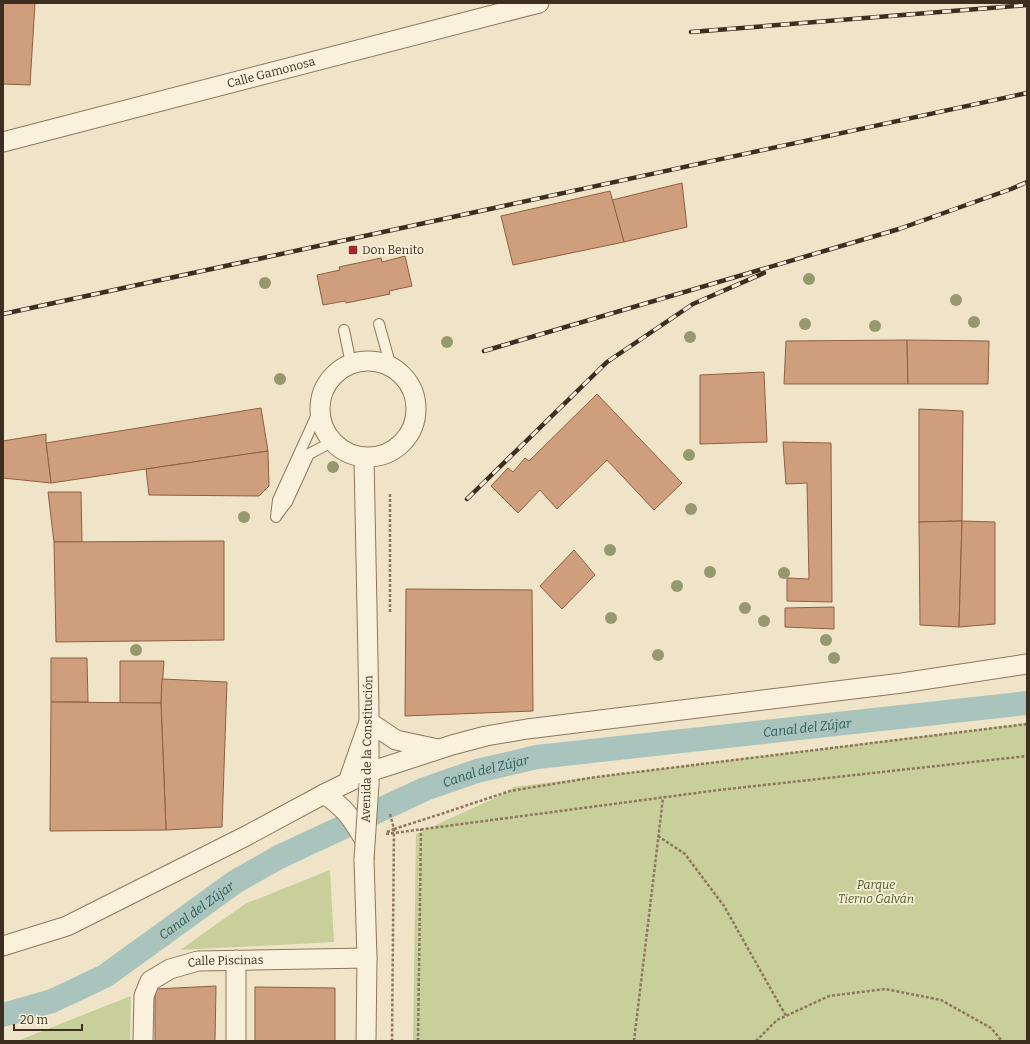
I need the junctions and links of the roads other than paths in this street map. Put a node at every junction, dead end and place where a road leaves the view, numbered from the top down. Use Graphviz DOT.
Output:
graph roads {
  1 [pos="539,3"];
  2 [pos="3,142"];
  3 [pos="379,324"];
  4 [pos="344,330"];
  5 [pos="351,364"];
  6 [pos="391,367"];
  7 [pos="319,410"];
  8 [pos="332,442"];
  9 [pos="364,458"];
  10 [pos="1027,664"];
  11 [pos="369,722"];
  12 [pos="439,749"];
  13 [pos="360,782"];
  14 [pos="324,794"];
  15 [pos="364,838"];
  16 [pos="3,946"];
  17 [pos="367,958"];
  18 [pos="236,960"];
  19 [pos="143,1041"];
  20 [pos="236,1041"];
  21 [pos="366,1041"];
  1 -- 2 [label="street, Calle Gamonosa"];
  3 -- 6 [label="lane"];
  4 -- 5 [label="lane"];
  5 -- 6 [label="street"];
  5 -- 7 [label="street"];
  6 -- 9 [label="street"];
  7 -- 8 [label="street"];
  7 -- 8 [label="lane"];
  8 -- 9 [label="street"];
  9 -- 11 [label="street, Avenida de la Constitución"];
  10 -- 12 [label="street"];
  11 -- 12 [label="street"];
  11 -- 13 [label="street, Avenida de la Constitución"];
  12 -- 13 [label="street"];
  13 -- 14 [label="street"];
  13 -- 15 [label="street, Avenida de la Constitución, bridge"];
  14 -- 15 [label="street"];
  14 -- 16 [label="street"];
  15 -- 17 [label="street, Avenida de la Constitución, bridge"];
  17 -- 18 [label="street, Calle Piscinas"];
  17 -- 21 [label="street, Avenida de la Constitución"];
  18 -- 19 [label="street, Calle Piscinas"];
  18 -- 20 [label="street"];
}
